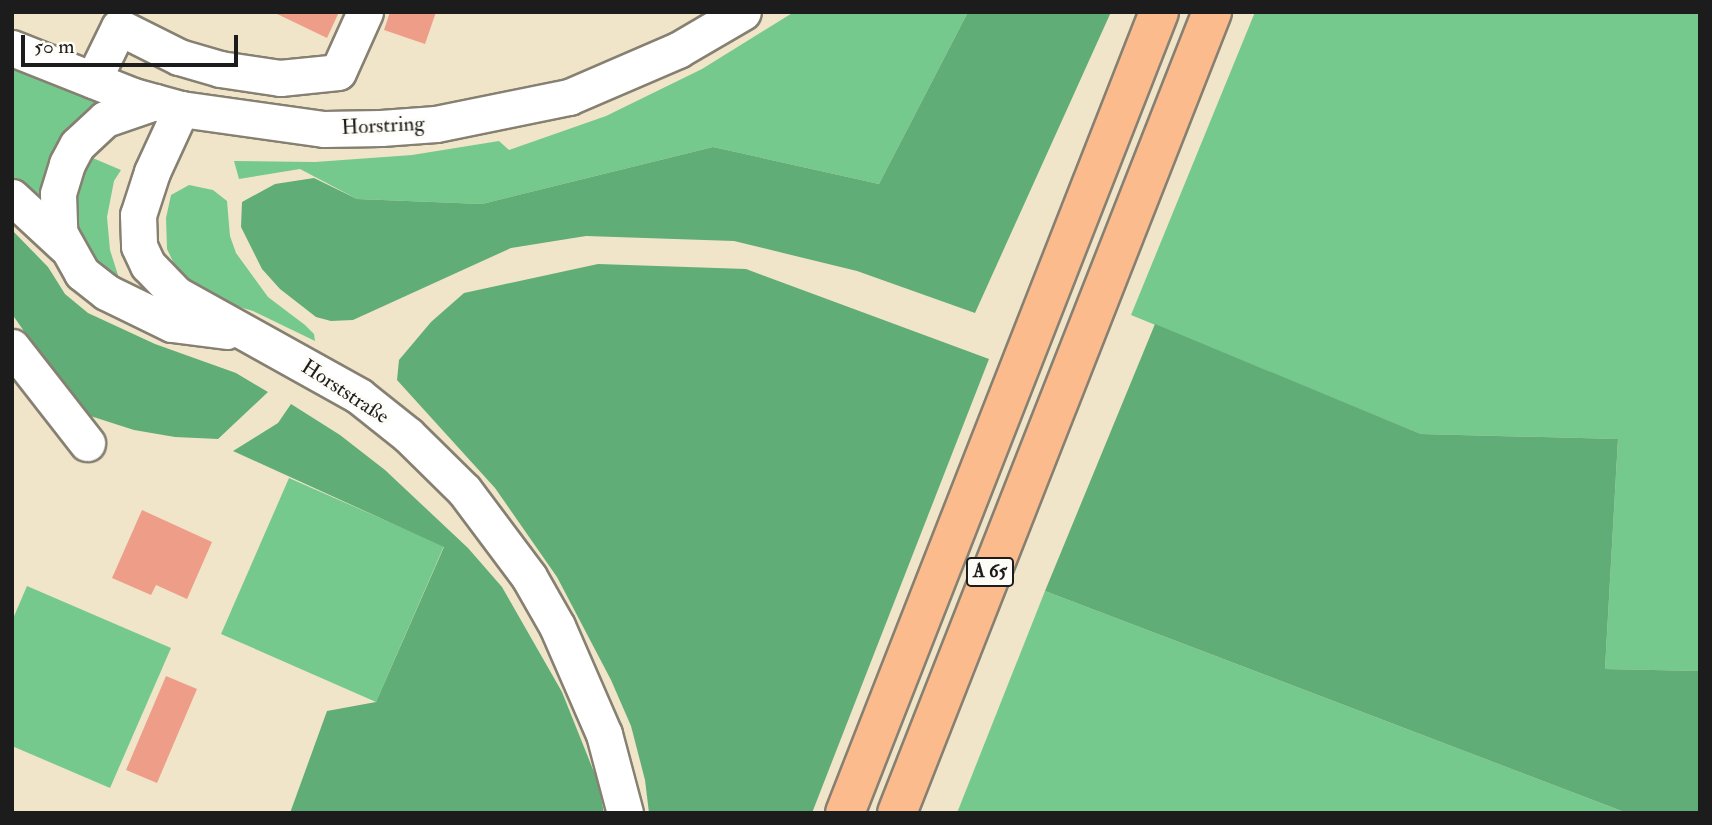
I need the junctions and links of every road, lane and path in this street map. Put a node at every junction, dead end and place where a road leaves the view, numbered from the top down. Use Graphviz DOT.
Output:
graph roads {
  1 [pos="365,12"];
  2 [pos="743,12"];
  3 [pos="1159,12"];
  4 [pos="1213,12"];
  5 [pos="12,48"];
  6 [pos="179,57"];
  7 [pos="93,80"];
  8 [pos="168,105"];
  9 [pos="12,197"];
  10 [pos="65,246"];
  11 [pos="245,334"];
  12 [pos="12,347"];
  13 [pos="87,443"];
  14 [pos="625,813"];
  15 [pos="845,813"];
  16 [pos="897,813"];
  1 -- 6 [label="street"];
  2 -- 8 [label="street, Horstring"];
  3 -- 15 [label="highway, A 65"];
  4 -- 16 [label="highway, A 65"];
  5 -- 7 [label="street, Horstring"];
  6 -- 7 [label="street"];
  6 -- 8 [label="street"];
  7 -- 8 [label="street, Horstring"];
  8 -- 10 [label="street, Horststraße"];
  8 -- 11 [label="street, Horststraße"];
  9 -- 10 [label="street, Horststraße"];
  10 -- 11 [label="street, Horststraße"];
  11 -- 14 [label="street, Horststraße"];
  12 -- 13 [label="street"];
}
